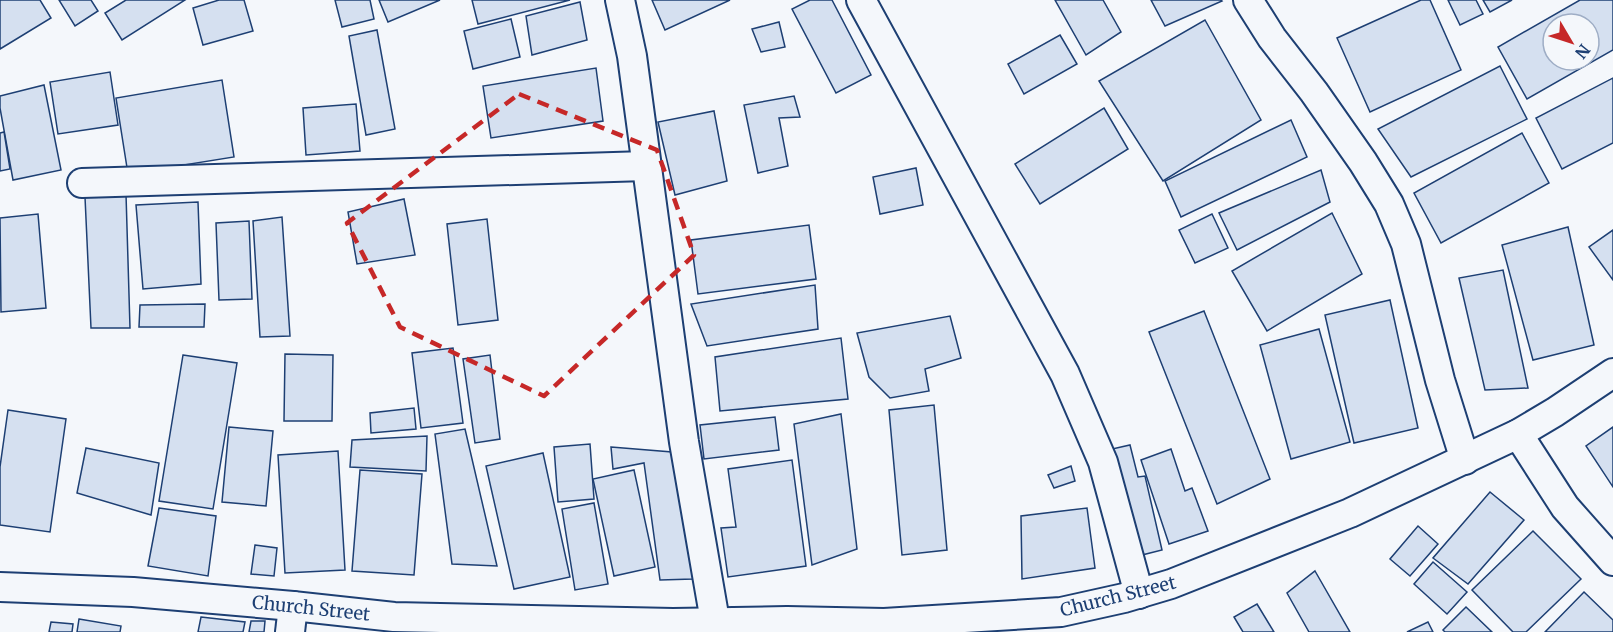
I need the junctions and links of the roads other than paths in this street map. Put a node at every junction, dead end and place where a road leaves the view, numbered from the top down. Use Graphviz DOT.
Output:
graph roads {
  1 [pos="620,0"];
  2 [pos="861,0"];
  3 [pos="1248,0"];
  4 [pos="646,166"];
  5 [pos="82,183"];
  6 [pos="1613,373"];
  7 [pos="1518,434"];
  8 [pos="1465,460"];
  9 [pos="1613,561"];
  10 [pos="0,587"];
  11 [pos="1139,594"];
  12 [pos="292,619"];
  13 [pos="715,621"];
  14 [pos="984,625"];
  1 -- 4 [label="street"];
  2 -- 11 [label="street"];
  3 -- 8 [label="street"];
  4 -- 5 [label="street"];
  4 -- 13 [label="street"];
  6 -- 7 [label="street, Church Street"];
  7 -- 8 [label="street, Church Street"];
  7 -- 9 [label="street"];
  8 -- 11 [label="street, Church Street"];
  10 -- 12 [label="street, Church Street"];
  11 -- 14 [label="street, Church Street"];
  12 -- 13 [label="street, Church Street"];
  13 -- 14 [label="street, Church Street"];
}
